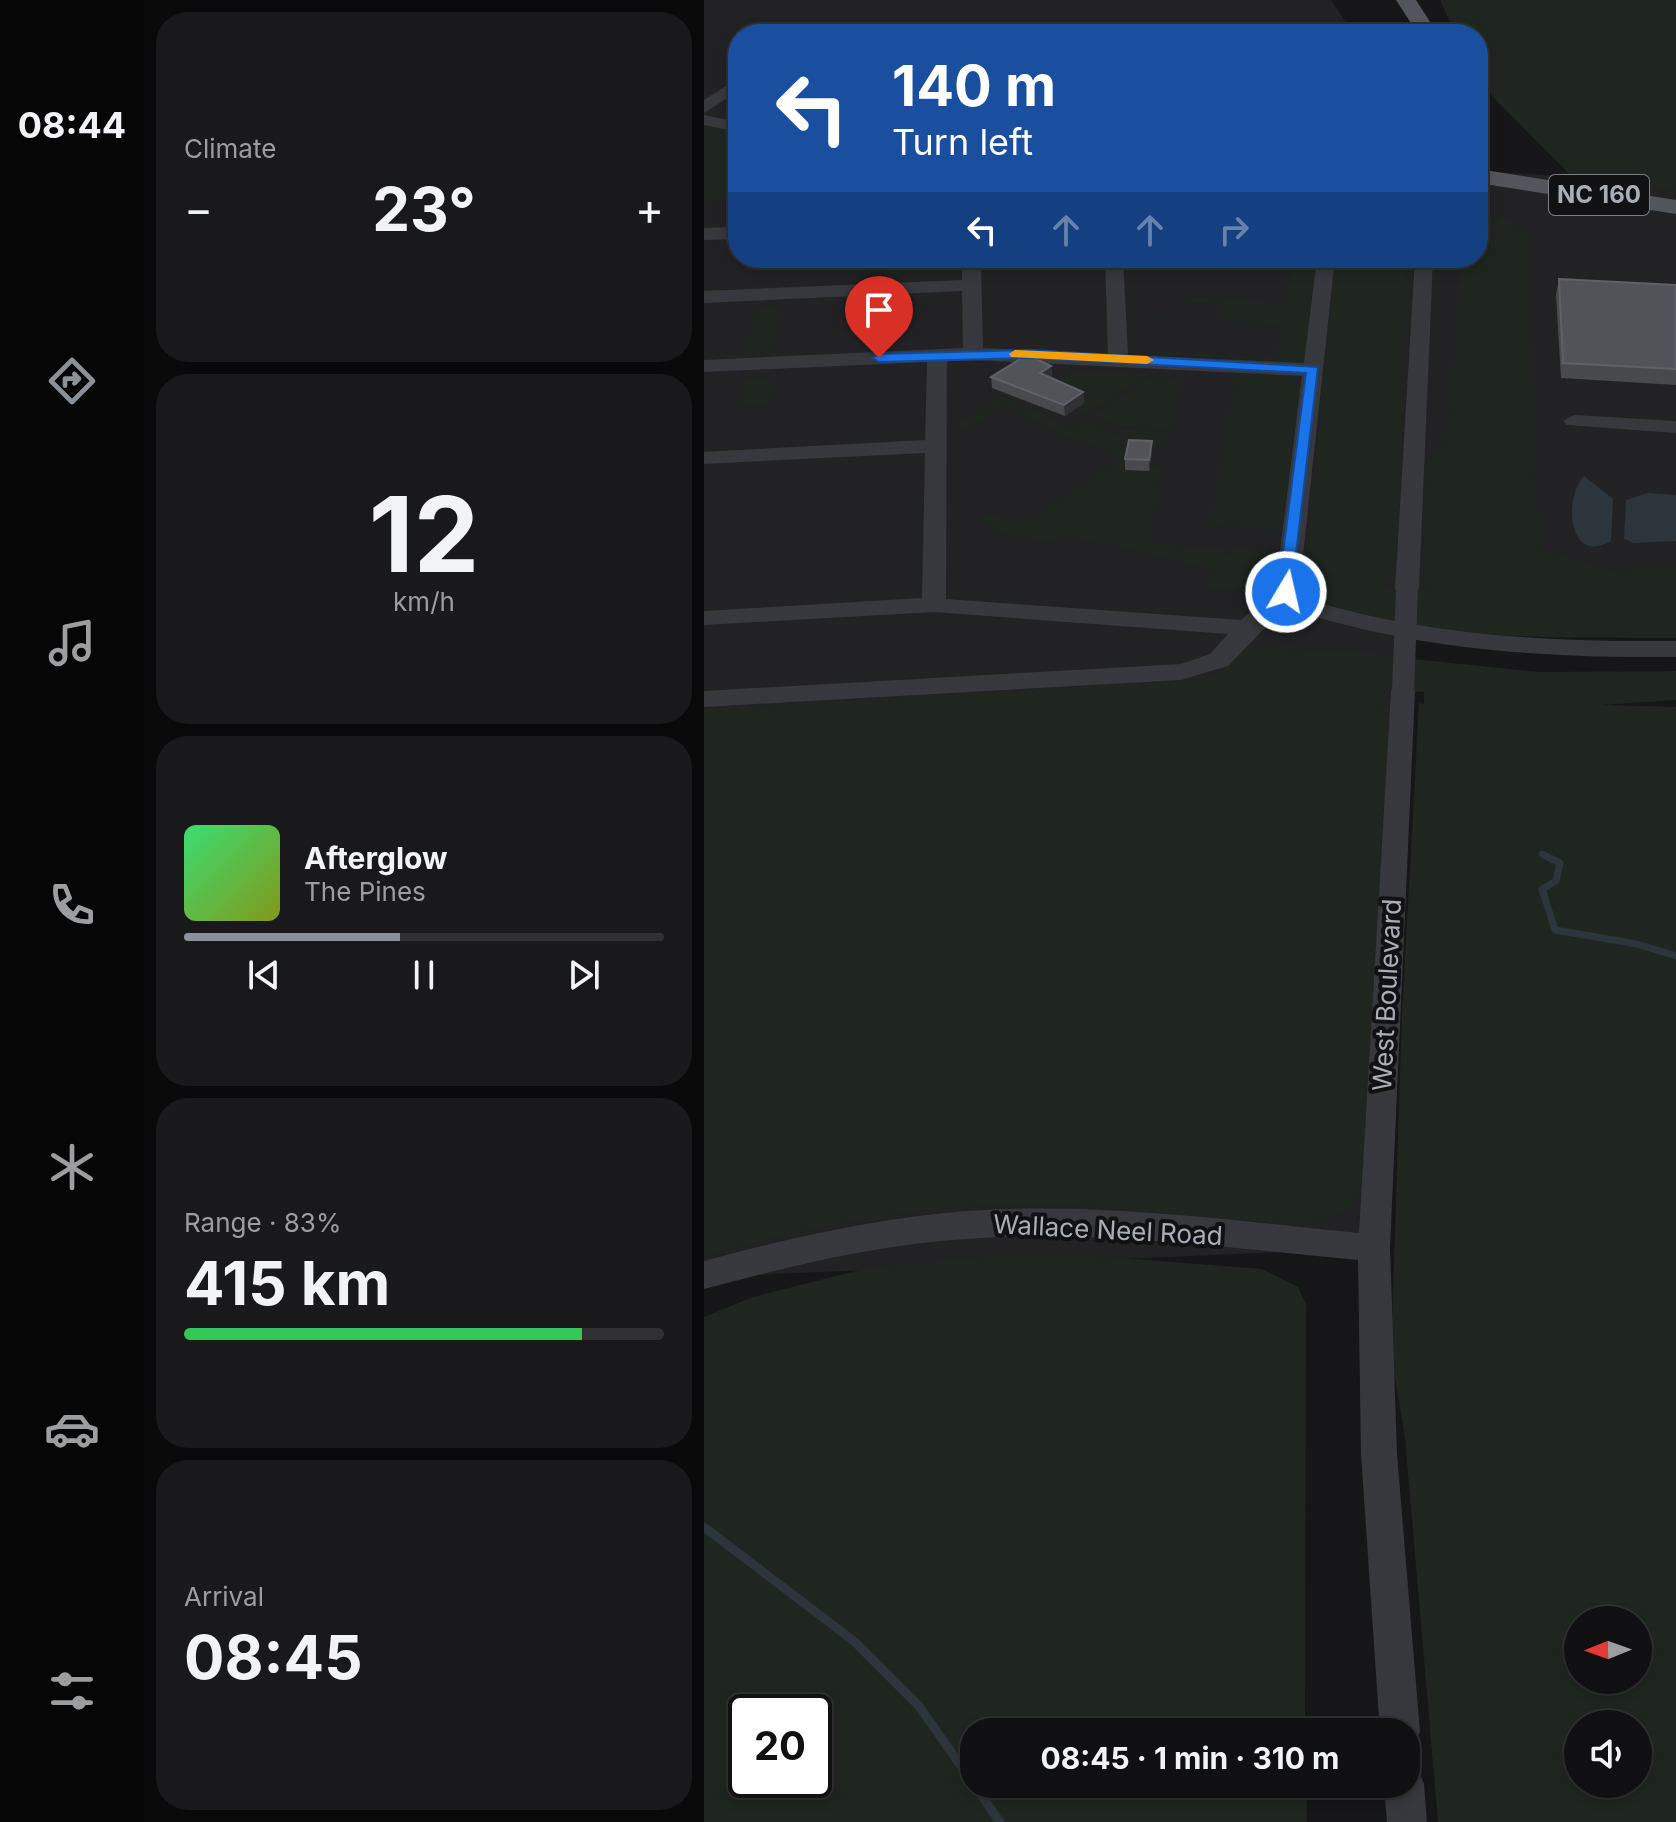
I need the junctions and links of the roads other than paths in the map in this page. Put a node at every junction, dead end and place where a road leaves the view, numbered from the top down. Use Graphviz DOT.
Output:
graph roads {
  1 [pos="1385,0"];
  2 [pos="1406,0"];
  3 [pos="1401,24"];
  4 [pos="1422,24"];
  5 [pos="728,90"];
  6 [pos="704,108"];
  7 [pos="704,120"];
  8 [pos="728,125"];
  9 [pos="1488,169"];
  10 [pos="1488,178"];
  11 [pos="1523,183"];
  12 [pos="1676,207"];
  13 [pos="728,233"];
  14 [pos="704,234"];
  15 [pos="971,268"];
  16 [pos="1114,268"];
  17 [pos="1325,268"];
  18 [pos="1423,268"];
  19 [pos="972,285"];
  20 [pos="704,297"];
  21 [pos="973,354"];
  22 [pos="937,356"];
  23 [pos="1118,359"];
  24 [pos="704,366"];
  25 [pos="1313,370"];
  26 [pos="1574,421"];
  27 [pos="1676,427"];
  28 [pos="936,446"];
  29 [pos="704,458"];
  30 [pos="1281,598"];
  31 [pos="934,605"];
  32 [pos="704,618"];
  33 [pos="1247,628"];
  34 [pos="1676,649"];
  35 [pos="704,699"];
  36 [pos="1374,1248"];
  37 [pos="704,1275"];
  38 [pos="1399,1718"];
  39 [pos="1405,1798"];
  40 [pos="1407,1822"];
  1 -- 3 [label="main road"];
  2 -- 4 [label="main road"];
  5 -- 6 [label="street"];
  7 -- 8 [label="street"];
  9 -- 11 [label="main road"];
  10 -- 11 [label="main road, NC 160"];
  11 -- 12 [label="main road, NC 160"];
  13 -- 14 [label="street"];
  15 -- 19 [label="street"];
  16 -- 23 [label="street"];
  17 -- 25 [label="street"];
  18 -- 36 [label="street, West Boulevard, bridge"];
  19 -- 20 [label="street"];
  19 -- 21 [label="street"];
  21 -- 22 [label="street"];
  21 -- 23 [label="street"];
  22 -- 24 [label="street"];
  22 -- 28 [label="street"];
  23 -- 25 [label="street"];
  25 -- 30 [label="street"];
  26 -- 27 [label="street"];
  28 -- 29 [label="street"];
  28 -- 31 [label="street"];
  30 -- 33 [label="street"];
  30 -- 34 [label="street"];
  31 -- 32 [label="street"];
  31 -- 33 [label="street"];
  33 -- 35 [label="street"];
  36 -- 37 [label="street, Wallace Neel Road"];
  36 -- 38 [label="street, West Boulevard"];
  39 -- 40 [label="street"];
}
